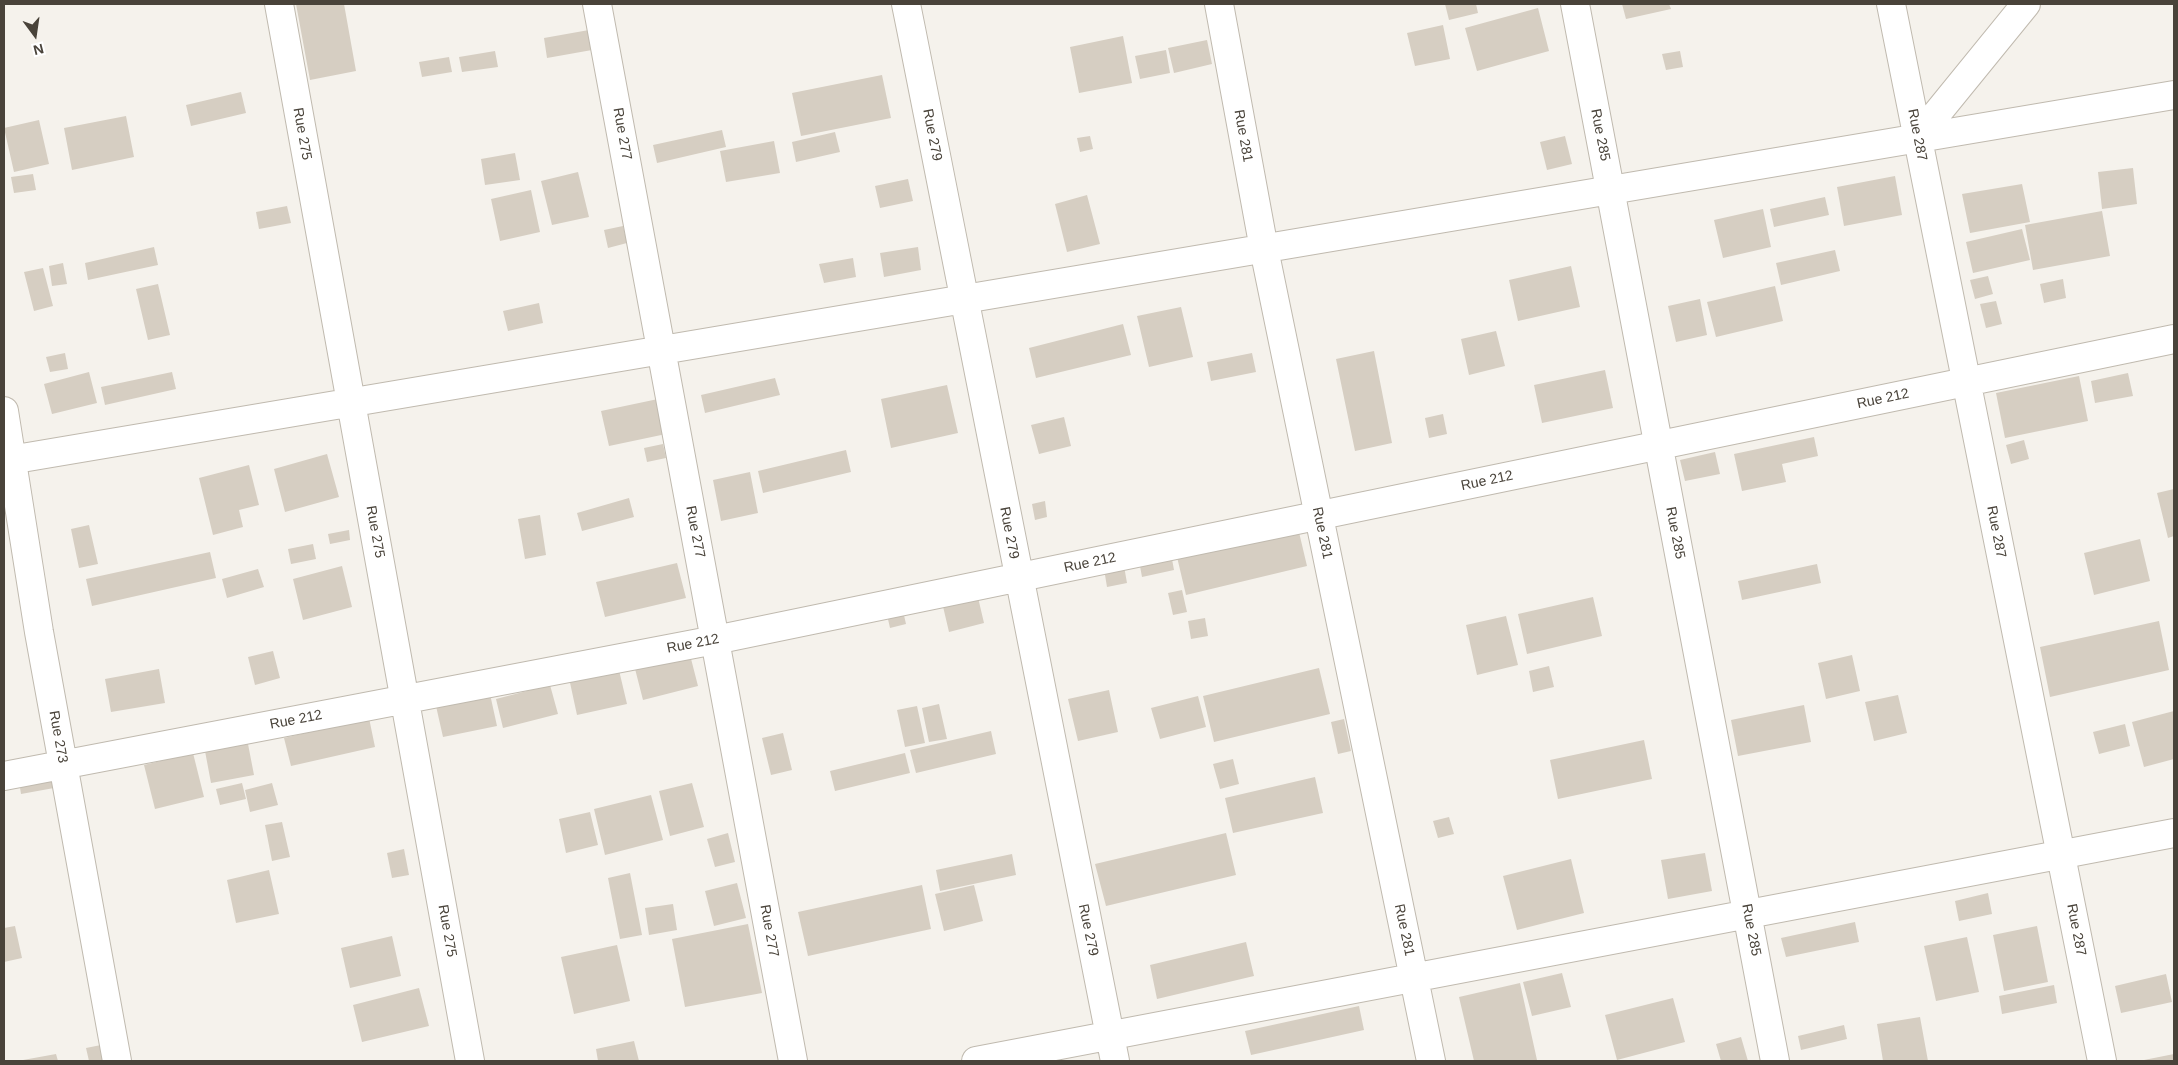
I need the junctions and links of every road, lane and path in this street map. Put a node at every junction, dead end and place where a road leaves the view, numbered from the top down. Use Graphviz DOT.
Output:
graph roads {
  1 [pos="279,4"];
  2 [pos="598,4"];
  3 [pos="906,4"];
  4 [pos="1219,4"];
  5 [pos="1575,4"];
  6 [pos="1891,4"];
  7 [pos="2026,4"];
  8 [pos="2174,95"];
  9 [pos="1917,138"];
  10 [pos="1610,190"];
  11 [pos="1264,249"];
  12 [pos="965,300"];
  13 [pos="2174,339"];
  14 [pos="661,350"];
  15 [pos="1966,382"];
  16 [pos="351,402"];
  17 [pos="4,412"];
  18 [pos="1658,446"];
  19 [pos="8,461"];
  20 [pos="1318,515"];
  21 [pos="1018,578"];
  22 [pos="715,640"];
  23 [pos="405,699"];
  24 [pos="63,764"];
  25 [pos="4,776"];
  26 [pos="2174,833"];
  27 [pos="2060,854"];
  28 [pos="1748,914"];
  29 [pos="1414,978"];
  30 [pos="1112,1049"];
  31 [pos="117,1061"];
  32 [pos="470,1061"];
  33 [pos="793,1061"];
  34 [pos="976,1061"];
  35 [pos="1431,1061"];
  36 [pos="1775,1061"];
  37 [pos="2102,1061"];
  1 -- 16 [label="street, Rue 275"];
  2 -- 14 [label="street, Rue 277"];
  3 -- 12 [label="street, Rue 279"];
  4 -- 11 [label="street, Rue 281"];
  5 -- 10 [label="street, Rue 285"];
  6 -- 9 [label="street, Rue 287"];
  7 -- 9 [label="street"];
  8 -- 9 [label="street"];
  9 -- 10 [label="street"];
  9 -- 15 [label="street, Rue 287"];
  10 -- 11 [label="street"];
  10 -- 18 [label="street, Rue 285"];
  11 -- 12 [label="street"];
  11 -- 20 [label="street, Rue 281"];
  12 -- 14 [label="street"];
  12 -- 21 [label="street, Rue 279"];
  13 -- 15 [label="street, Rue 212"];
  14 -- 16 [label="street"];
  14 -- 22 [label="street, Rue 277"];
  15 -- 18 [label="street, Rue 212"];
  15 -- 27 [label="street, Rue 287"];
  16 -- 19 [label="street"];
  16 -- 23 [label="street, Rue 275"];
  17 -- 19 [label="street, Rue 273"];
  18 -- 20 [label="street, Rue 212"];
  18 -- 28 [label="street, Rue 285"];
  19 -- 24 [label="street, Rue 273"];
  20 -- 21 [label="street, Rue 212"];
  20 -- 29 [label="street, Rue 281"];
  21 -- 22 [label="street, Rue 212"];
  21 -- 30 [label="street, Rue 279"];
  22 -- 23 [label="street, Rue 212"];
  22 -- 33 [label="street, Rue 277"];
  23 -- 24 [label="street, Rue 212"];
  23 -- 32 [label="street, Rue 275"];
  24 -- 25 [label="street, Rue 212"];
  24 -- 31 [label="street, Rue 273"];
  26 -- 27 [label="street"];
  27 -- 28 [label="street"];
  27 -- 37 [label="street, Rue 287"];
  28 -- 29 [label="street"];
  28 -- 36 [label="street, Rue 285"];
  29 -- 30 [label="street"];
  29 -- 35 [label="street, Rue 281"];
  30 -- 34 [label="street"];
}
